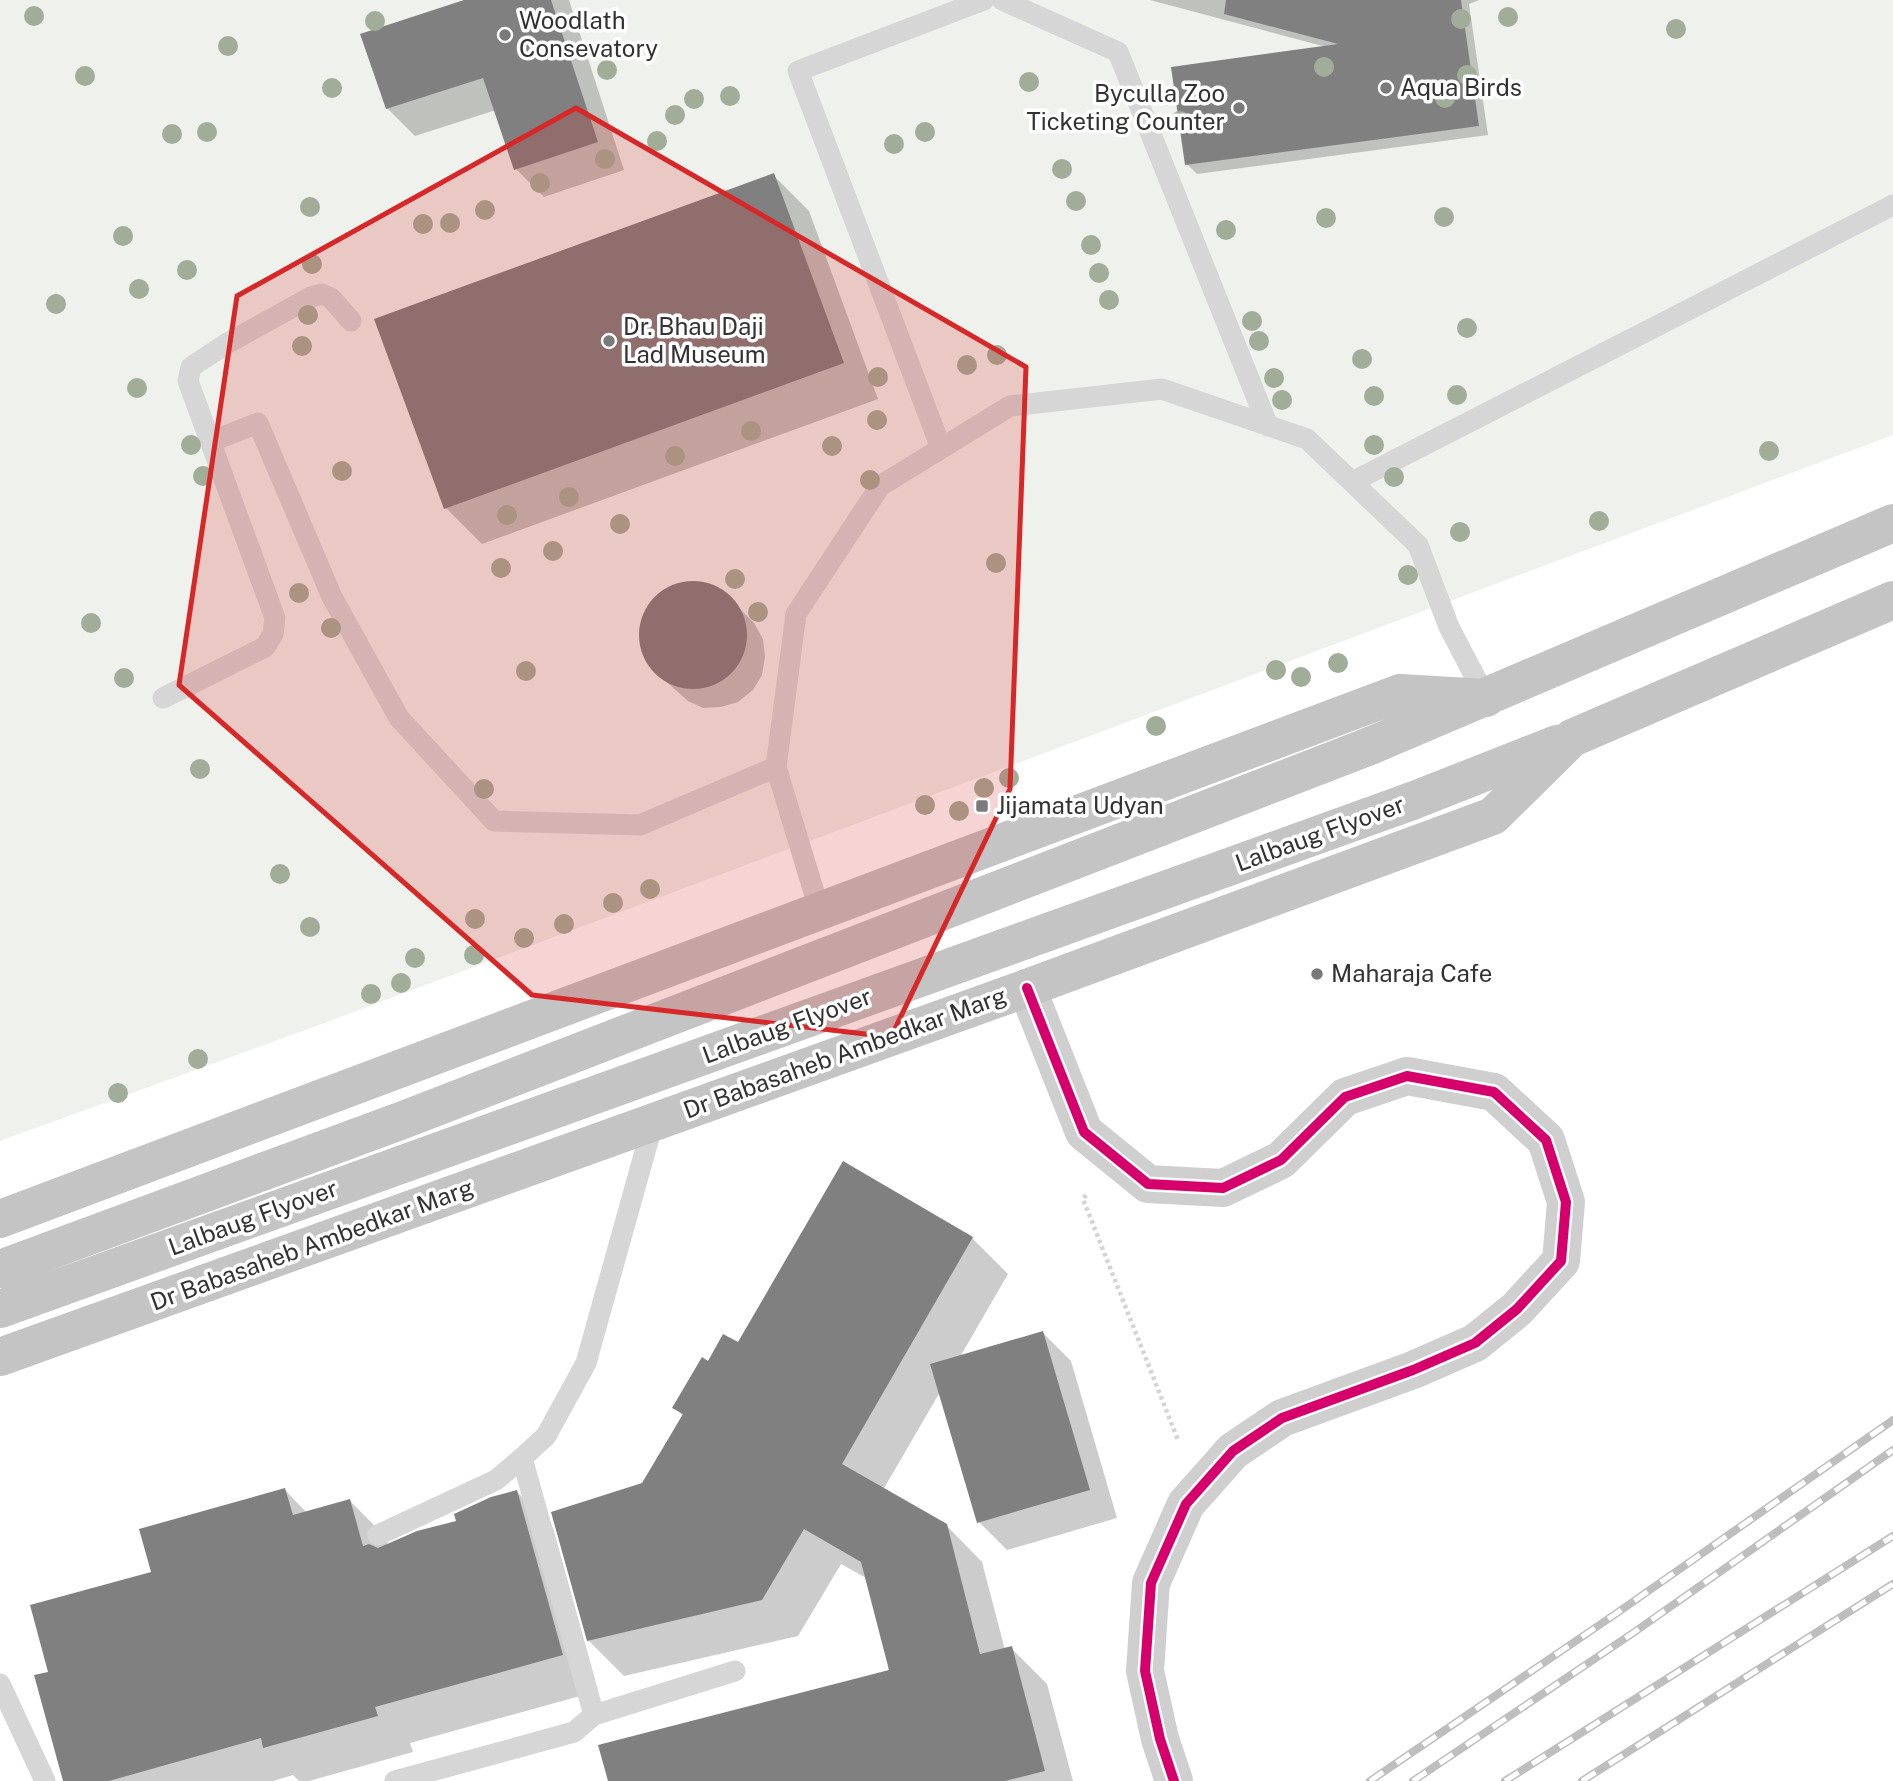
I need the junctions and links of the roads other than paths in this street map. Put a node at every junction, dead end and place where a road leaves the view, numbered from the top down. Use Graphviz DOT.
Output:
graph roads {
  1 [pos="984,0"];
  2 [pos="1002,0"];
  3 [pos="1893,205"];
  4 [pos="351,321"];
  5 [pos="1268,426"];
  6 [pos="210,442"];
  7 [pos="941,448"];
  8 [pos="1352,482"];
  9 [pos="1893,523"];
  10 [pos="1893,600"];
  11 [pos="163,698"];
  12 [pos="1486,698"];
  13 [pos="1572,738"];
  14 [pos="776,766"];
  15 [pos="820,912"];
  16 [pos="1027,988"];
  17 [pos="653,1122"];
  18 [pos="0,1219"];
  19 [pos="0,1269"];
  20 [pos="0,1309"];
  21 [pos="0,1357"];
  22 [pos="522,1458"];
  23 [pos="378,1535"];
  24 [pos="735,1671"];
  25 [pos="0,1684"];
  26 [pos="594,1715"];
  27 [pos="45,1781"];
  28 [pos="395,1781"];
  29 [pos="1174,1781"];
  1 -- 7 [label="lane"];
  2 -- 5 [label="lane"];
  3 -- 8 [label="lane"];
  4 -- 6 [label="lane"];
  5 -- 7 [label="lane"];
  5 -- 8 [label="lane"];
  6 -- 11 [label="lane"];
  6 -- 14 [label="lane"];
  7 -- 14 [label="lane"];
  8 -- 12 [label="lane"];
  9 -- 12 [label="highway, Lalbaug Flyover"];
  10 -- 13 [label="highway, Dr Babasaheb Ambedkar Marg"];
  12 -- 15 [label="highway"];
  12 -- 19 [label="highway, Lalbaug Flyover, bridge"];
  13 -- 16 [label="highway, Dr Babasaheb Ambedkar Marg"];
  13 -- 20 [label="highway, Lalbaug Flyover, bridge"];
  14 -- 15 [label="lane"];
  15 -- 18 [label="highway"];
  16 -- 17 [label="highway, Dr Babasaheb Ambedkar Marg"];
  16 -- 29 [label="street"];
  17 -- 21 [label="highway, Dr Babasaheb Ambedkar Marg"];
  17 -- 22 [label="lane"];
  22 -- 23 [label="lane"];
  22 -- 26 [label="lane"];
  24 -- 26 [label="lane"];
  25 -- 27 [label="lane"];
  26 -- 28 [label="lane"];
}
